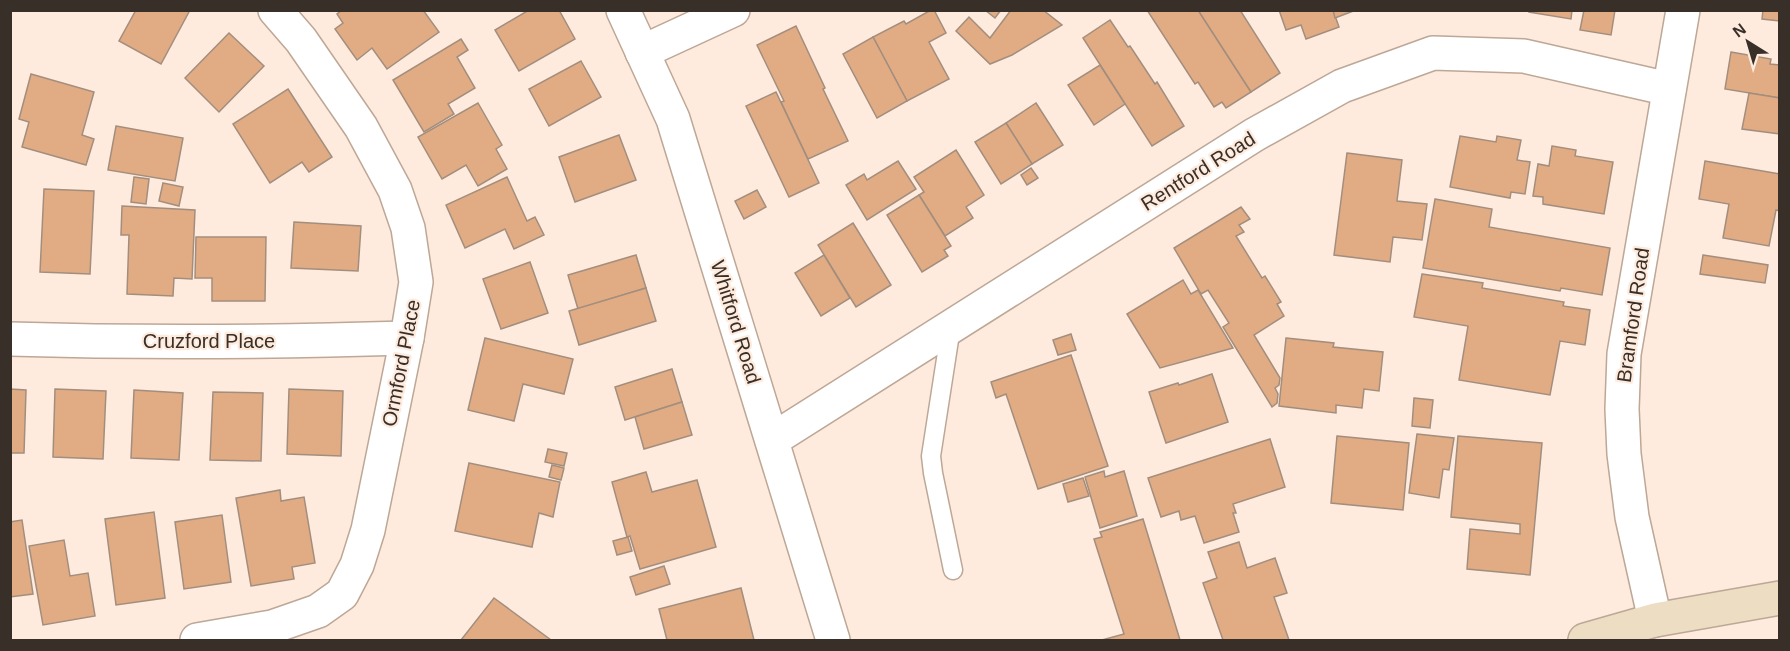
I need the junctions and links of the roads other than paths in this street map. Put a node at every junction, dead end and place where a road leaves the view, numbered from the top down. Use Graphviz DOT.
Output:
graph roads {
  1 [pos="274,10"];
  2 [pos="623,10"];
  3 [pos="733,10"];
  4 [pos="1683,10"];
  5 [pos="642,52"];
  6 [pos="1668,89"];
  7 [pos="951,327"];
  8 [pos="407,338"];
  9 [pos="10,339"];
  10 [pos="772,440"];
  11 [pos="953,570"];
  12 [pos="1779,598"];
  13 [pos="1659,630"];
  14 [pos="197,640"];
  15 [pos="833,640"];
  16 [pos="1592,640"];
  1 -- 8 [label="street, Ormford Place"];
  2 -- 5 [label="street, Whitford Road"];
  3 -- 5 [label="street"];
  4 -- 6 [label="street, Bramford Road"];
  5 -- 10 [label="street, Whitford Road"];
  6 -- 7 [label="street, Rentford Road"];
  6 -- 13 [label="street, Bramford Road"];
  7 -- 10 [label="street, Rentford Road"];
  7 -- 11 [label="lane"];
  8 -- 9 [label="street, Cruzford Place"];
  8 -- 14 [label="street, Ormford Place"];
  10 -- 15 [label="street, Whitford Road"];
  12 -- 13 [label="street"];
  13 -- 16 [label="street"];
}
